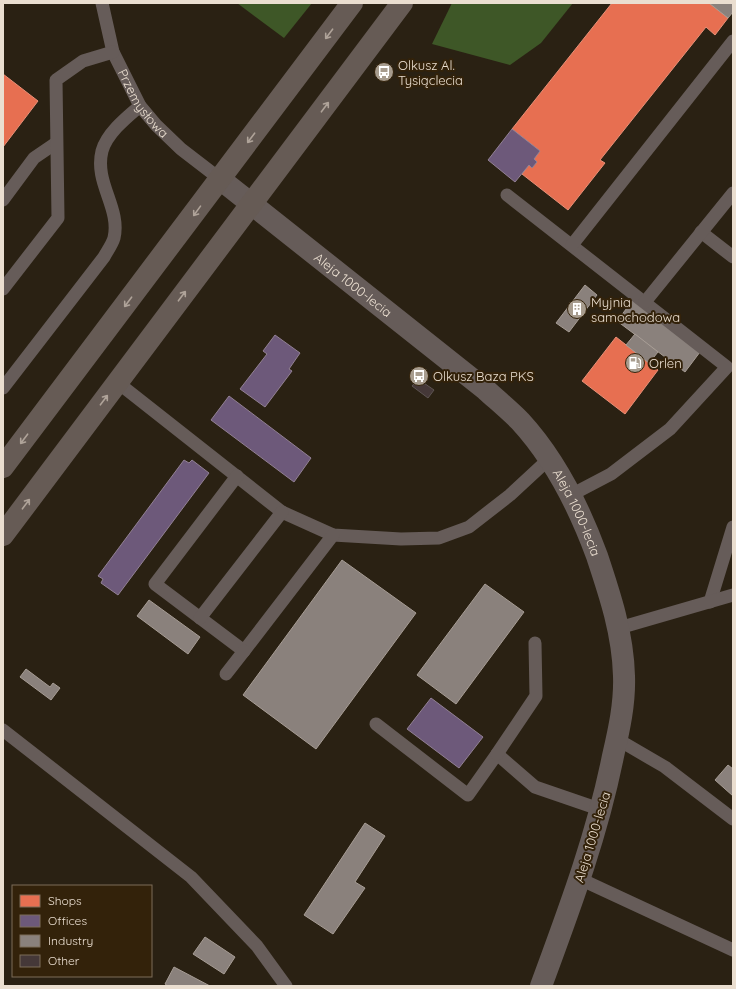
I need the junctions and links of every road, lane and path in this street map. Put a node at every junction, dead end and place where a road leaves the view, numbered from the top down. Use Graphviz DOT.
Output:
graph roads {
  1 [pos="102,3"];
  2 [pos="352,3"];
  3 [pos="402,3"];
  4 [pos="733,42"];
  5 [pos="113,52"];
  6 [pos="140,106"];
  7 [pos="56,143"];
  8 [pos="220,179"];
  9 [pos="733,192"];
  10 [pos="507,195"];
  11 [pos="3,200"];
  12 [pos="252,204"];
  13 [pos="701,232"];
  14 [pos="572,245"];
  15 [pos="733,257"];
  16 [pos="3,289"];
  17 [pos="645,302"];
  18 [pos="730,365"];
  19 [pos="117,382"];
  20 [pos="3,388"];
  21 [pos="550,458"];
  22 [pos="3,467"];
  23 [pos="236,476"];
  24 [pos="571,495"];
  25 [pos="282,512"];
  26 [pos="733,527"];
  27 [pos="3,535"];
  28 [pos="333,535"];
  29 [pos="733,595"];
  30 [pos="710,602"];
  31 [pos="200,618"];
  32 [pos="619,628"];
  33 [pos="535,643"];
  34 [pos="244,651"];
  35 [pos="226,674"];
  36 [pos="376,724"];
  37 [pos="3,730"];
  38 [pos="617,739"];
  39 [pos="497,754"];
  40 [pos="602,810"];
  41 [pos="733,819"];
  42 [pos="580,880"];
  43 [pos="733,950"];
  44 [pos="286,986"];
  45 [pos="541,986"];
  1 -- 5 [label="lane, Przemysłowa"];
  2 -- 8 [label="main road, one-way"];
  12 -- 3 [label="main road, one-way"];
  4 -- 14 [label="lane"];
  5 -- 6 [label="lane, Przemysłowa"];
  5 -- 7 [label="lane"];
  6 -- 8 [label="lane, Przemysłowa"];
  6 -- 20 [label="lane"];
  7 -- 11 [label="lane"];
  7 -- 16 [label="lane"];
  8 -- 12 [label="street, Aleja 1000-lecia"];
  8 -- 22 [label="main road, one-way"];
  9 -- 13 [label="lane"];
  10 -- 14 [label="lane"];
  19 -- 12 [label="main road, one-way"];
  12 -- 21 [label="street, Aleja 1000-lecia"];
  13 -- 15 [label="lane"];
  13 -- 17 [label="lane"];
  14 -- 17 [label="lane"];
  17 -- 18 [label="lane"];
  18 -- 24 [label="lane"];
  19 -- 23 [label="lane"];
  27 -- 19 [label="main road, one-way"];
  21 -- 24 [label="street, Aleja 1000-lecia"];
  21 -- 28 [label="lane"];
  23 -- 25 [label="lane"];
  23 -- 31 [label="lane"];
  24 -- 32 [label="street, Aleja 1000-lecia"];
  25 -- 28 [label="lane"];
  25 -- 31 [label="lane"];
  26 -- 30 [label="lane"];
  28 -- 34 [label="lane"];
  29 -- 30 [label="lane"];
  30 -- 32 [label="lane"];
  31 -- 34 [label="lane"];
  32 -- 38 [label="street, Aleja 1000-lecia"];
  33 -- 39 [label="lane"];
  34 -- 35 [label="lane"];
  36 -- 39 [label="lane"];
  37 -- 44 [label="lane"];
  38 -- 40 [label="street, Aleja 1000-lecia"];
  38 -- 41 [label="lane"];
  39 -- 40 [label="lane"];
  40 -- 42 [label="street, Aleja 1000-lecia"];
  42 -- 43 [label="lane"];
  42 -- 45 [label="street, Aleja 1000-lecia"];
}
